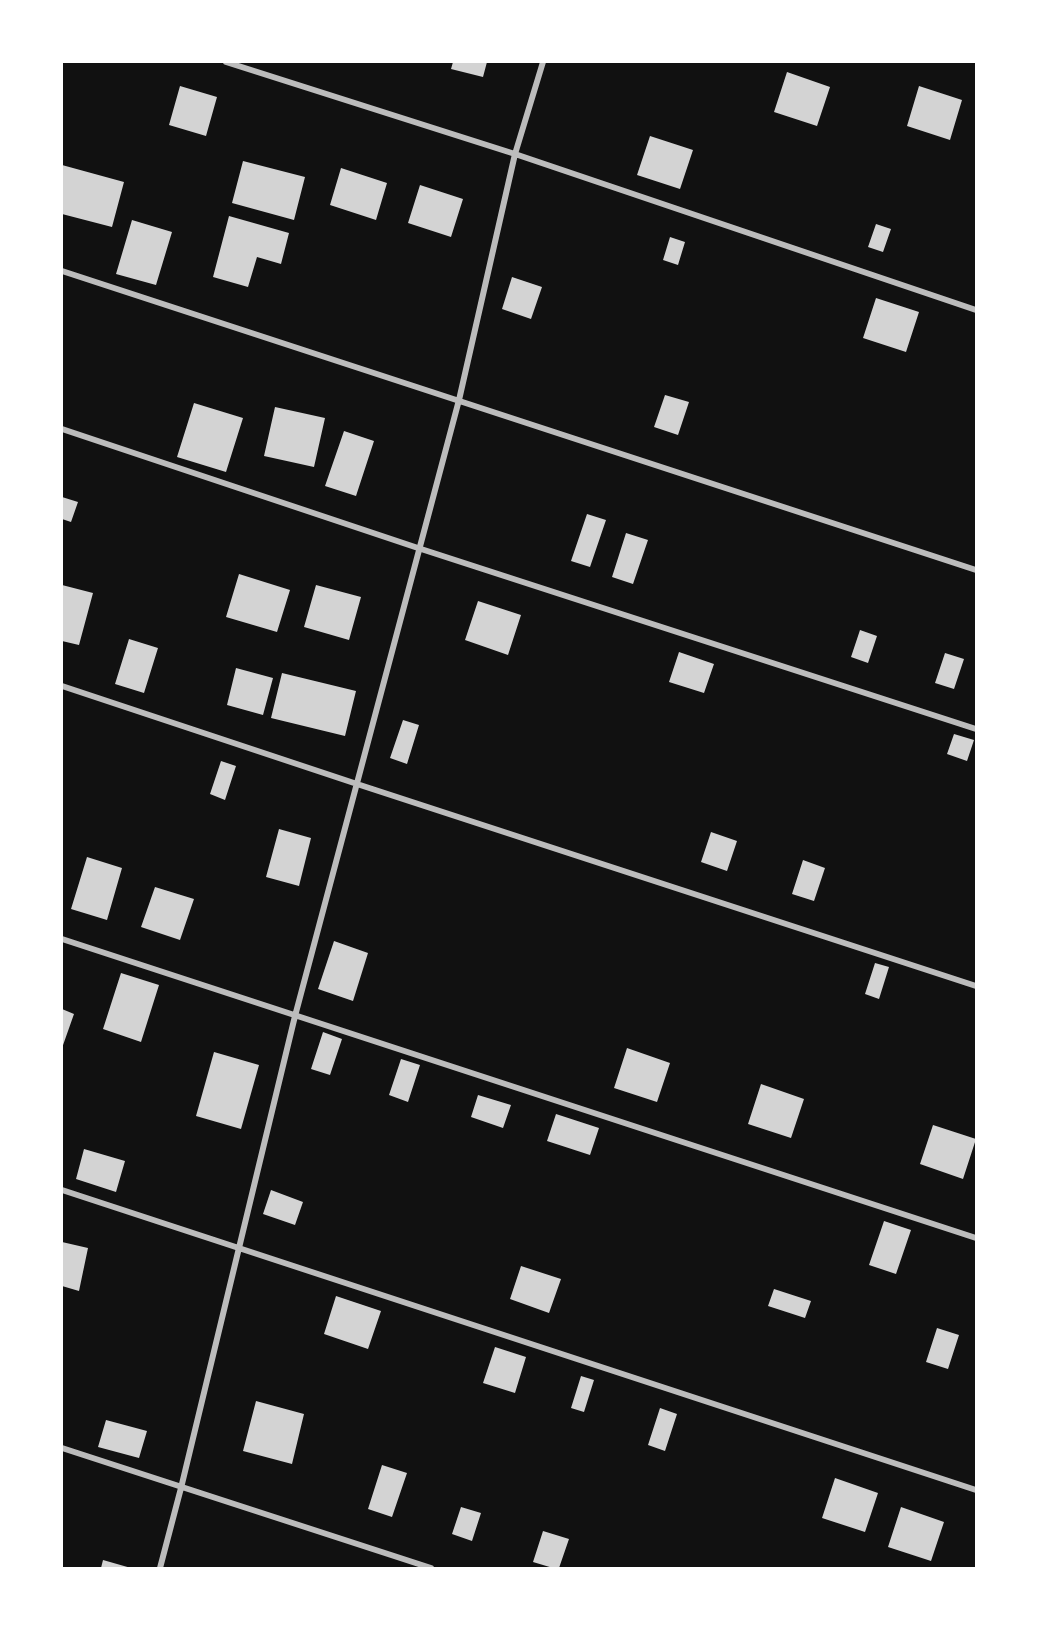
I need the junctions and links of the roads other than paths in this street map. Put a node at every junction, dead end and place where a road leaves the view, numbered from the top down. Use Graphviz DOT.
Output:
graph roads {
  1 [pos="226,62"];
  2 [pos="543,62"];
  3 [pos="515,154"];
  4 [pos="62,272"];
  5 [pos="976,310"];
  6 [pos="459,400"];
  7 [pos="62,429"];
  8 [pos="418,548"];
  9 [pos="976,570"];
  10 [pos="62,686"];
  11 [pos="976,729"];
  12 [pos="357,784"];
  13 [pos="62,939"];
  14 [pos="976,986"];
  15 [pos="295,1016"];
  16 [pos="62,1190"];
  17 [pos="976,1238"];
  18 [pos="238,1248"];
  19 [pos="62,1448"];
  20 [pos="181,1488"];
  21 [pos="976,1490"];
  22 [pos="160,1569"];
  23 [pos="431,1569"];
  1 -- 3 [label="street"];
  2 -- 3 [label="street"];
  3 -- 5 [label="street"];
  3 -- 6 [label="street"];
  4 -- 6 [label="street"];
  6 -- 8 [label="street"];
  6 -- 9 [label="street"];
  7 -- 8 [label="street"];
  8 -- 11 [label="street"];
  8 -- 12 [label="street"];
  10 -- 12 [label="street"];
  12 -- 14 [label="street"];
  12 -- 15 [label="street"];
  13 -- 15 [label="street"];
  15 -- 17 [label="street"];
  15 -- 18 [label="street"];
  16 -- 18 [label="street"];
  18 -- 20 [label="street"];
  18 -- 21 [label="street"];
  19 -- 20 [label="street"];
  20 -- 22 [label="street"];
  20 -- 23 [label="street"];
}
